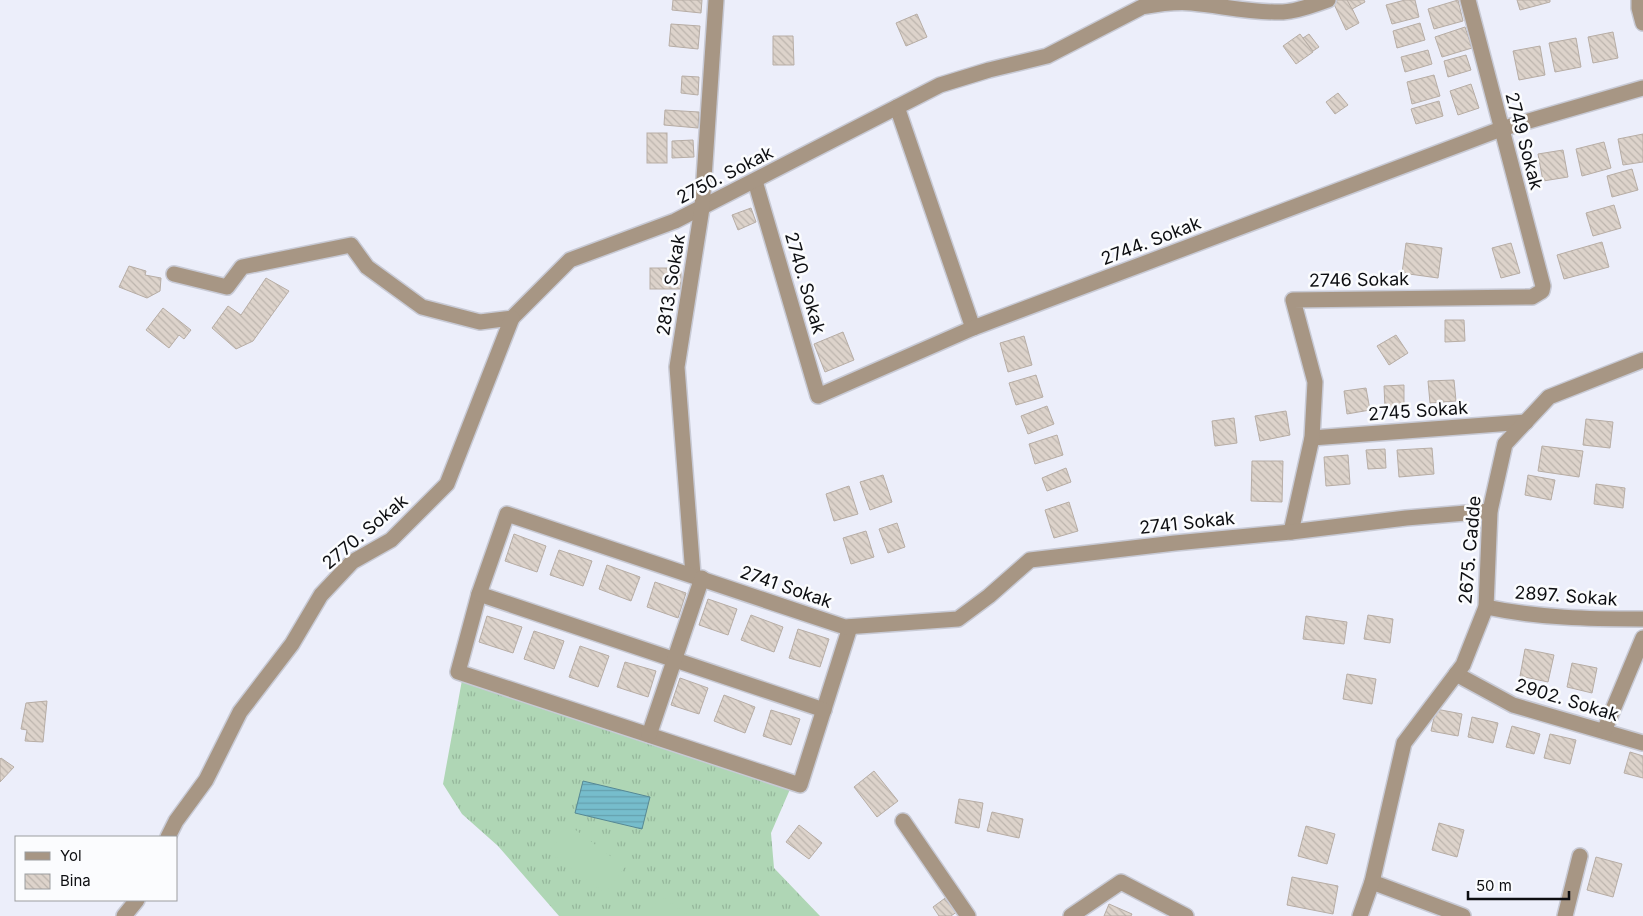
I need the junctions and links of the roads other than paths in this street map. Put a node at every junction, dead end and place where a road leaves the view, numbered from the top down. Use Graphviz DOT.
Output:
graph roads {
  1 [pos="716,0"];
  2 [pos="1328,0"];
  3 [pos="1468,0"];
  4 [pos="1639,0"];
  5 [pos="1181,2"];
  6 [pos="1643,23"];
  7 [pos="1643,88"];
  8 [pos="897,107"];
  9 [pos="1502,129"];
  10 [pos="755,181"];
  11 [pos="702,208"];
  12 [pos="174,274"];
  13 [pos="1542,291"];
  14 [pos="512,318"];
  15 [pos="973,328"];
  16 [pos="1643,360"];
  17 [pos="818,396"];
  18 [pos="1526,422"];
  19 [pos="1312,438"];
  20 [pos="1490,511"];
  21 [pos="1291,532"];
  22 [pos="697,576"];
  23 [pos="479,594"];
  24 [pos="1486,607"];
  25 [pos="1643,619"];
  26 [pos="850,627"];
  27 [pos="1643,638"];
  28 [pos="674,660"];
  29 [pos="1456,674"];
  30 [pos="824,710"];
  31 [pos="1604,731"];
  32 [pos="649,735"];
  33 [pos="1643,743"];
  34 [pos="903,821"];
  35 [pos="168,836"];
  36 [pos="1580,856"];
  37 [pos="1372,882"];
  38 [pos="136,901"];
  39 [pos="124,916"];
  40 [pos="968,916"];
  41 [pos="1071,916"];
  42 [pos="1186,916"];
  43 [pos="1360,916"];
  44 [pos="1463,916"];
  45 [pos="1565,916"];
  1 -- 11 [label="street, 2813. Sokak"];
  2 -- 5 [label="street, 2750. Sokak"];
  3 -- 9 [label="street, 2749 Sokak"];
  4 -- 6 [label="street"];
  5 -- 8 [label="street, 2750. Sokak"];
  7 -- 9 [label="street, 2744. Sokak"];
  8 -- 10 [label="street, 2750. Sokak"];
  8 -- 15 [label="street"];
  9 -- 13 [label="street, 2749 Sokak"];
  9 -- 15 [label="street, 2744. Sokak"];
  10 -- 11 [label="street, 2750. Sokak"];
  10 -- 17 [label="street, 2740. Sokak"];
  11 -- 14 [label="street, 2750. Sokak"];
  11 -- 22 [label="street, 2813. Sokak"];
  12 -- 14 [label="street"];
  13 -- 19 [label="street, 2746 Sokak"];
  14 -- 35 [label="street, 2770. Sokak"];
  15 -- 17 [label="street, 2744. Sokak"];
  16 -- 18 [label="street, 2675. Cadde"];
  18 -- 19 [label="street, 2745 Sokak"];
  18 -- 20 [label="street, 2675. Cadde"];
  19 -- 21 [label="street, 2746 Sokak"];
  20 -- 21 [label="street, 2741 Sokak"];
  20 -- 24 [label="street, 2675. Cadde"];
  21 -- 26 [label="street, 2741 Sokak"];
  22 -- 23 [label="street, 2741 Sokak"];
  22 -- 26 [label="street, 2741 Sokak"];
  22 -- 28 [label="street"];
  23 -- 28 [label="street"];
  23 -- 32 [label="street"];
  24 -- 25 [label="street, 2897. Sokak"];
  24 -- 29 [label="street, 2675. Cadde"];
  26 -- 30 [label="street"];
  27 -- 31 [label="street"];
  28 -- 30 [label="street"];
  28 -- 32 [label="street"];
  29 -- 31 [label="street, 2902. Sokak"];
  29 -- 37 [label="street, 2675. Cadde"];
  30 -- 32 [label="street"];
  31 -- 33 [label="street, 2902. Sokak"];
  34 -- 40 [label="street"];
  36 -- 45 [label="street"];
  37 -- 43 [label="street, 2675. Cadde"];
  37 -- 44 [label="street"];
  38 -- 39 [label="street"];
  41 -- 42 [label="street"];
}
